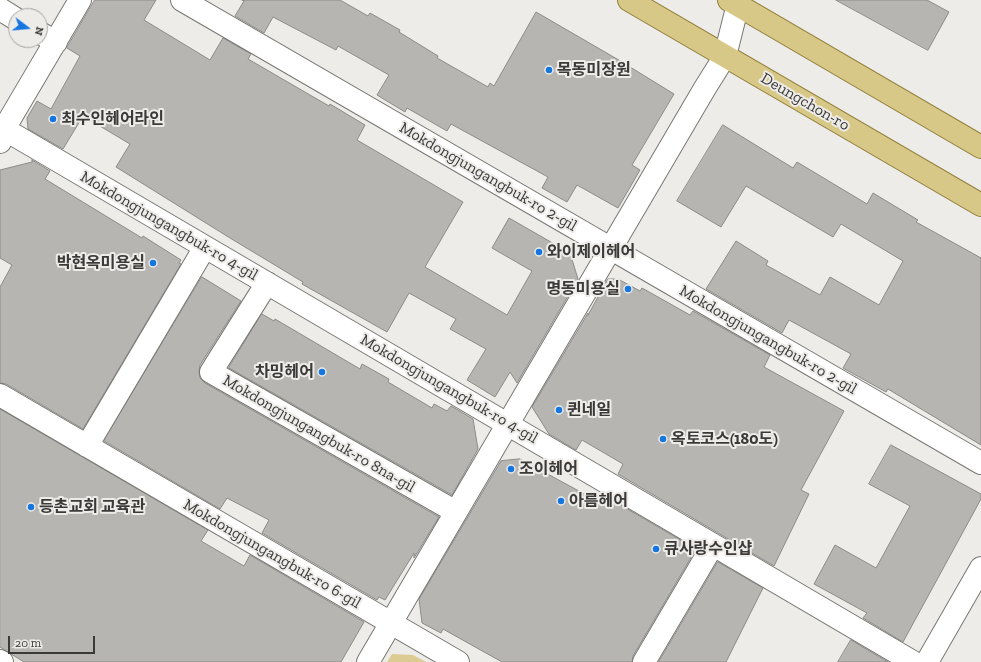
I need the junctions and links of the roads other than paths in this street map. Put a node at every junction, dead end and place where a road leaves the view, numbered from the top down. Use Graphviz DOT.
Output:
graph roads {
  1 [pos="80,0"];
  2 [pos="182,0"];
  3 [pos="629,0"];
  4 [pos="735,2"];
  5 [pos="48,37"];
  6 [pos="43,48"];
  7 [pos="725,56"];
  8 [pos="2,137"];
  9 [pos="981,147"];
  10 [pos="981,205"];
  11 [pos="205,247"];
  12 [pos="611,249"];
  13 [pos="267,283"];
  14 [pos="0,395"];
  15 [pos="508,424"];
  16 [pos="87,446"];
  17 [pos="981,463"];
  18 [pos="456,512"];
  19 [pos="713,545"];
  20 [pos="981,568"];
  21 [pos="391,623"];
  22 [pos="368,662"];
  23 [pos="458,662"];
  24 [pos="644,662"];
  25 [pos="913,662"];
  26 [pos="927,662"];
  1 -- 5 [label="street"];
  2 -- 12 [label="street, Mokdongjungangbuk-ro 2-gil"];
  3 -- 7 [label="main road, Deungchon-ro"];
  4 -- 7 [label="street"];
  4 -- 9 [label="main road"];
  6 -- 8 [label="street"];
  7 -- 10 [label="main road, Deungchon-ro"];
  7 -- 12 [label="street"];
  8 -- 11 [label="street, Mokdongjungangbuk-ro 4-gil"];
  11 -- 13 [label="street, Mokdongjungangbuk-ro 4-gil"];
  11 -- 16 [label="street"];
  12 -- 15 [label="street"];
  12 -- 17 [label="street, Mokdongjungangbuk-ro 2-gil"];
  13 -- 15 [label="street, Mokdongjungangbuk-ro 4-gil"];
  13 -- 18 [label="street, Mokdongjungangbuk-ro 8na-gil"];
  14 -- 16 [label="street, Mokdongjungangbuk-ro 6-gil"];
  15 -- 18 [label="street"];
  15 -- 19 [label="street, Mokdongjungangbuk-ro 4-gil"];
  16 -- 21 [label="street, Mokdongjungangbuk-ro 6-gil"];
  18 -- 21 [label="street"];
  19 -- 24 [label="street"];
  19 -- 25 [label="street, Mokdongjungangbuk-ro 4-gil"];
  20 -- 26 [label="street"];
  21 -- 22 [label="street"];
  21 -- 23 [label="street, Mokdongjungangbuk-ro 6-gil"];
}
